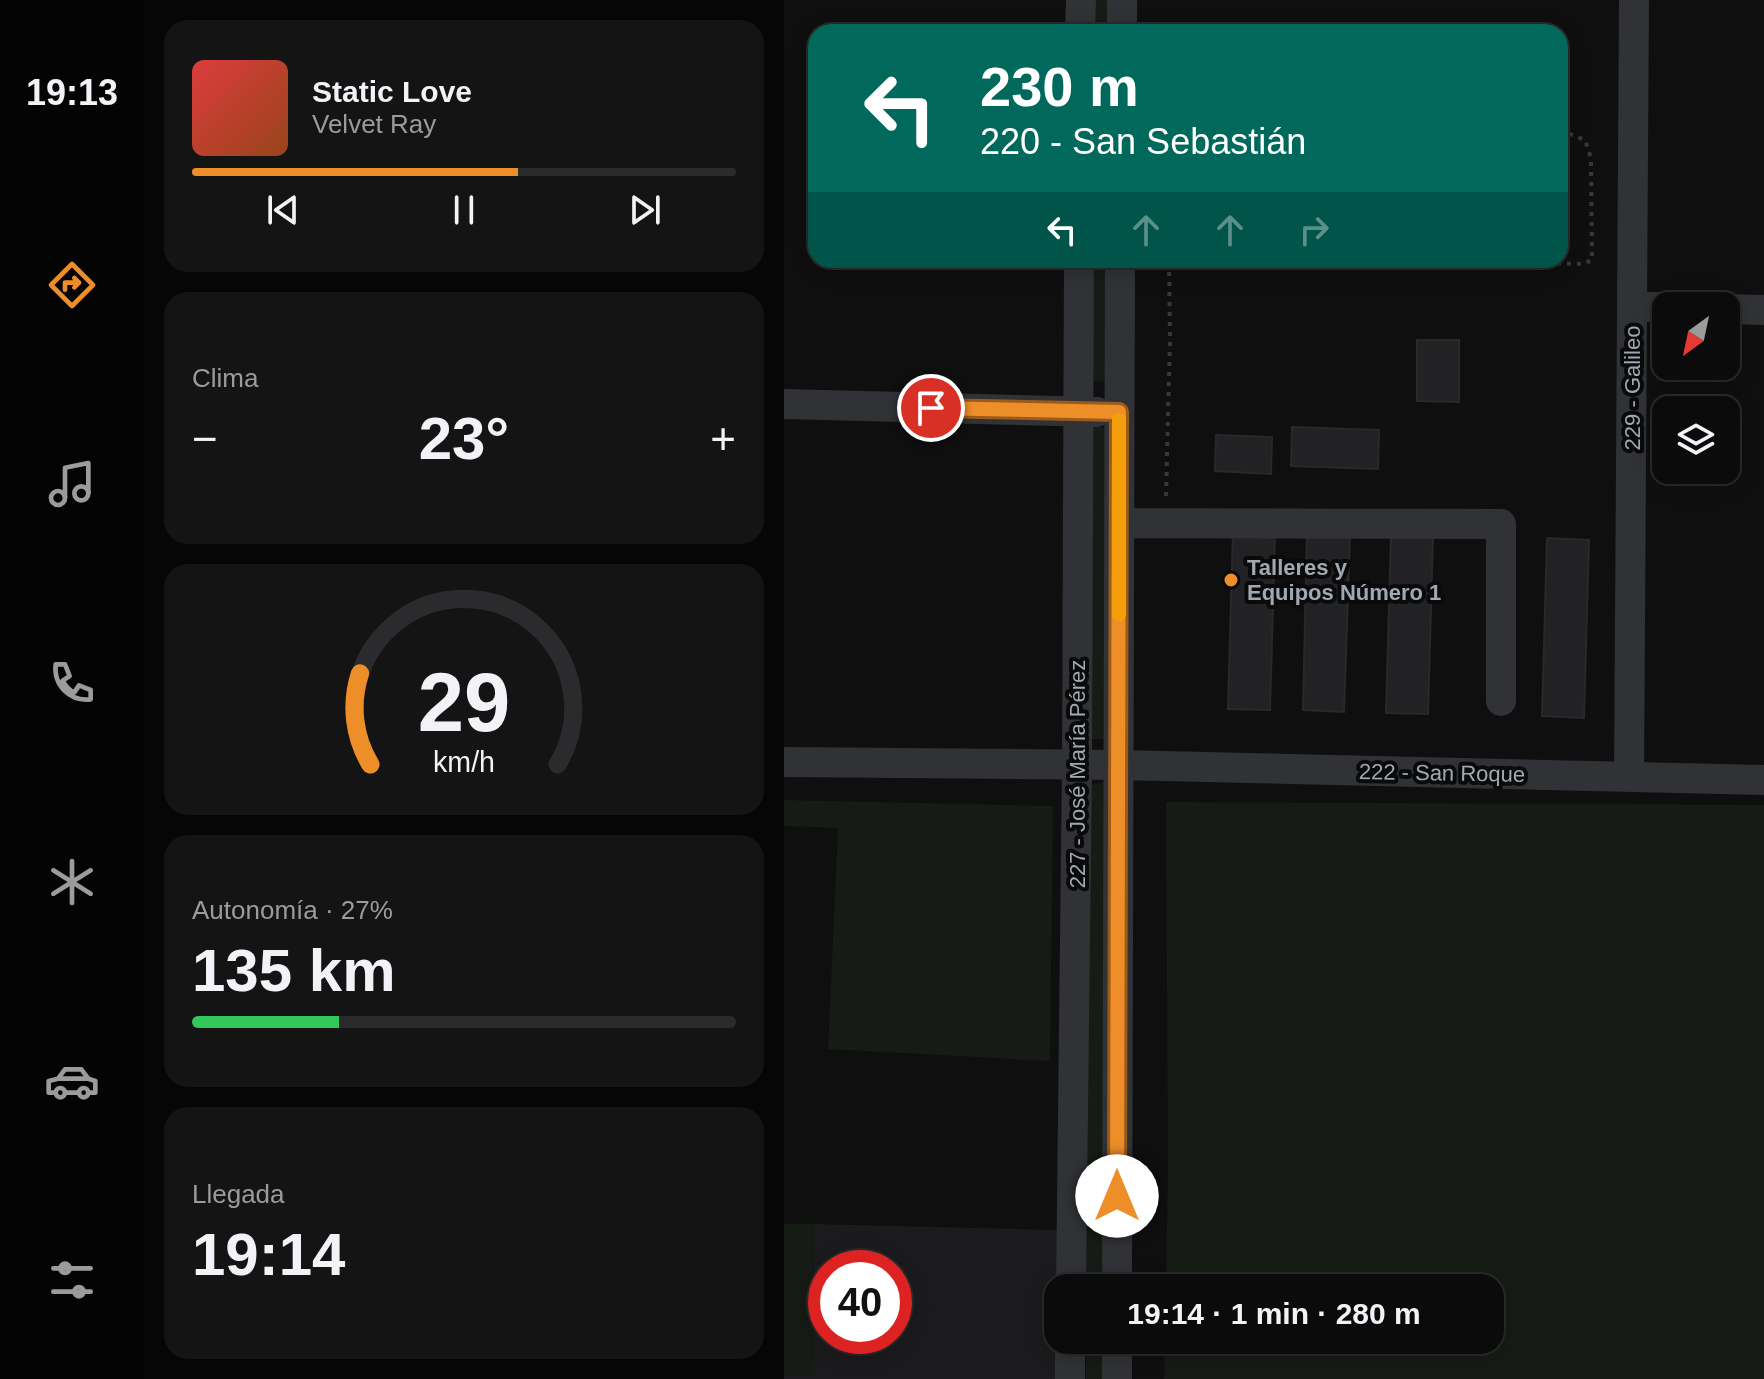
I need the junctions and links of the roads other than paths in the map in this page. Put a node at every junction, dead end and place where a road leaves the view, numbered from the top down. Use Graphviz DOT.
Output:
graph roads {
  1 [pos="1081,0"];
  2 [pos="1122,0"];
  3 [pos="1634,0"];
  4 [pos="1080,24"];
  5 [pos="1122,24"];
  6 [pos="1079,268"];
  7 [pos="1120,268"];
  8 [pos="1633,307"];
  9 [pos="1652,307"];
  10 [pos="1740,309"];
  11 [pos="1764,310"];
  12 [pos="784,404"];
  13 [pos="1078,412"];
  14 [pos="1119,412"];
  15 [pos="1119,523"];
  16 [pos="1501,701"];
  17 [pos="784,762"];
  18 [pos="1119,765"];
  19 [pos="1077,766"];
  20 [pos="1629,777"];
  21 [pos="1764,780"];
  22 [pos="1071,1274"];
  23 [pos="1117,1274"];
  24 [pos="1070,1354"];
  25 [pos="1117,1354"];
  26 [pos="1070,1379"];
  27 [pos="1117,1379"];
  1 -- 4 [label="street"];
  2 -- 5 [label="street"];
  3 -- 8 [label="street, 229 - Galileo"];
  6 -- 13 [label="street, 227 - José María Pérez"];
  7 -- 14 [label="street, 227 - José María Pérez"];
  8 -- 9 [label="street"];
  8 -- 20 [label="street, 229 - Galileo"];
  10 -- 11 [label="street"];
  12 -- 13 [label="street"];
  13 -- 14 [label="street"];
  13 -- 19 [label="street, 227 - José María Pérez"];
  14 -- 15 [label="street, 227 - José María Pérez"];
  15 -- 16 [label="street"];
  15 -- 18 [label="street, 227 - José María Pérez"];
  17 -- 19 [label="street"];
  18 -- 19 [label="street, 222 - San Roque"];
  18 -- 20 [label="street, 222 - San Roque"];
  18 -- 23 [label="street, 227 - José María Pérez"];
  19 -- 22 [label="street, 227 - José María Pérez"];
  20 -- 21 [label="street, 222 - San Roque"];
  24 -- 26 [label="street"];
  25 -- 27 [label="street"];
}
